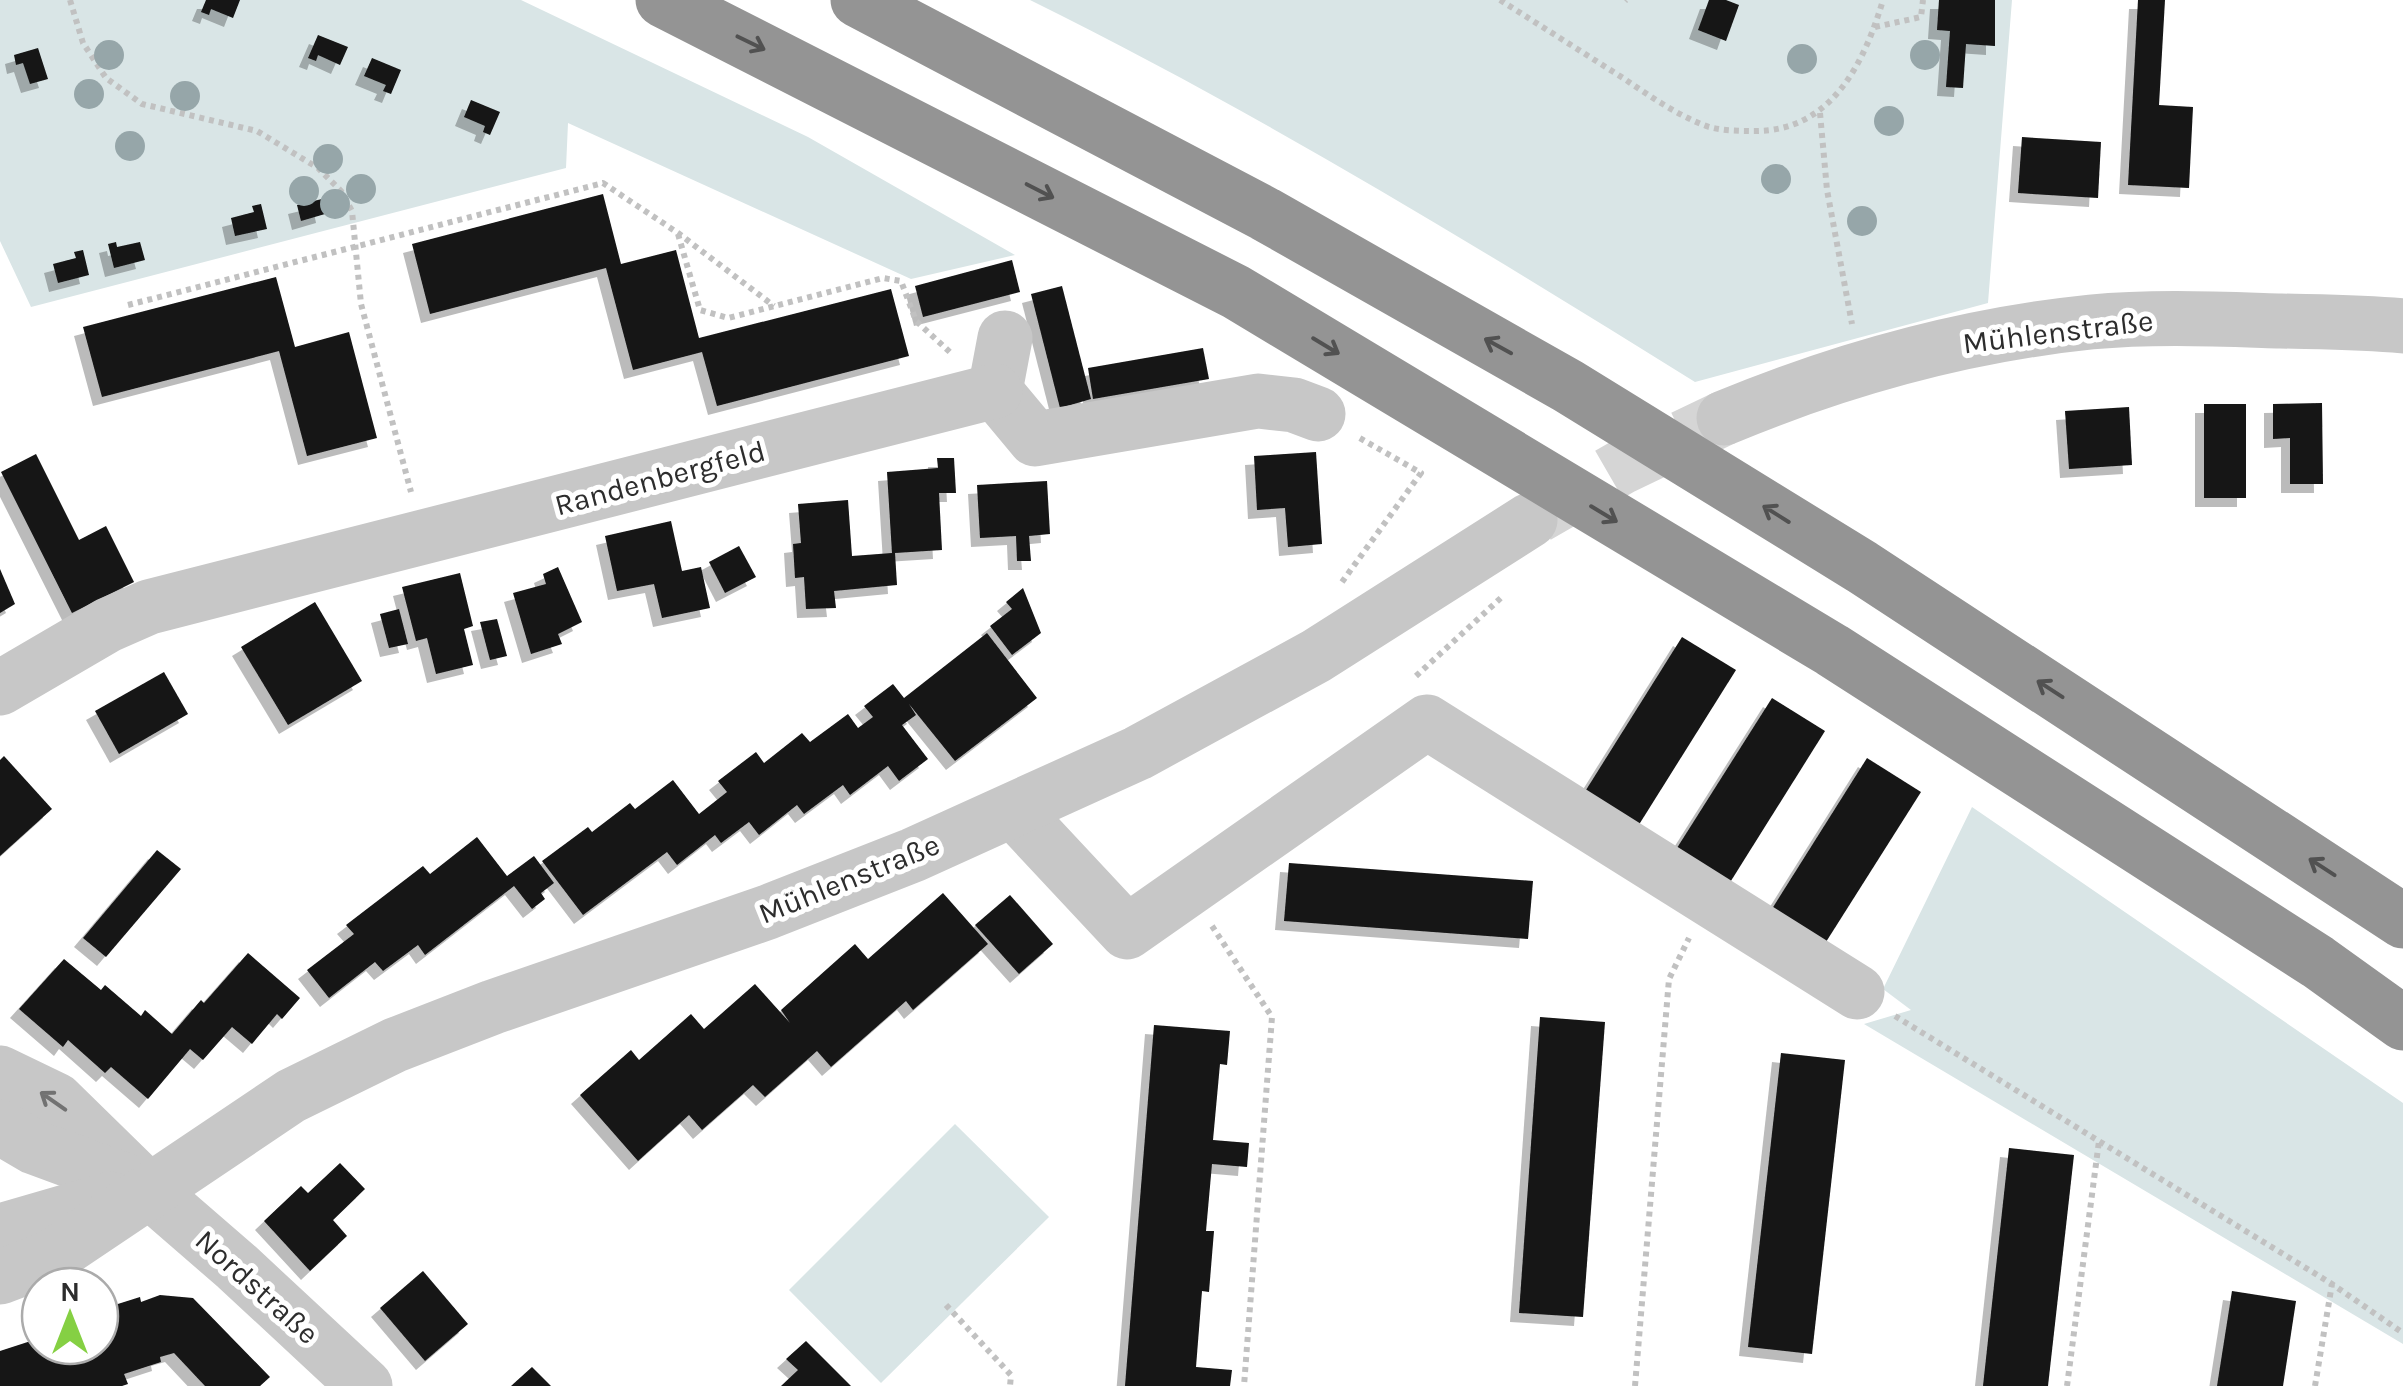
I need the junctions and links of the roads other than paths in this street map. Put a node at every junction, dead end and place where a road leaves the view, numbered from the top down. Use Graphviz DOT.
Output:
graph roads {
  1 [pos="664,0"];
  2 [pos="858,0"];
  3 [pos="2403,326"];
  4 [pos="1005,338"];
  5 [pos="994,391"];
  6 [pos="1318,414"];
  7 [pos="1724,418"];
  8 [pos="1530,520"];
  9 [pos="0,688"];
  10 [pos="1014,811"];
  11 [pos="2403,921"];
  12 [pos="1857,992"];
  13 [pos="2403,1023"];
  14 [pos="0,1074"];
  15 [pos="0,1127"];
  16 [pos="148,1190"];
  17 [pos="0,1231"];
  18 [pos="0,1277"];
  19 [pos="365,1386"];
  1 -- 13 [label="highway, one-way"];
  11 -- 2 [label="highway, one-way"];
  3 -- 7 [label="street, Mühlenstraße"];
  4 -- 5 [label="street"];
  5 -- 6 [label="street"];
  5 -- 9 [label="street, Randenbergfeld"];
  8 -- 10 [label="street, Mühlenstraße"];
  10 -- 12 [label="street"];
  10 -- 16 [label="street, Mühlenstraße"];
  16 -- 14 [label="street, Nordstraße, one-way"];
  15 -- 16 [label="street"];
  16 -- 17 [label="street, Mühlenstraße"];
  16 -- 18 [label="street, Mühlenstraße"];
  16 -- 19 [label="street, Nordstraße"];
}
